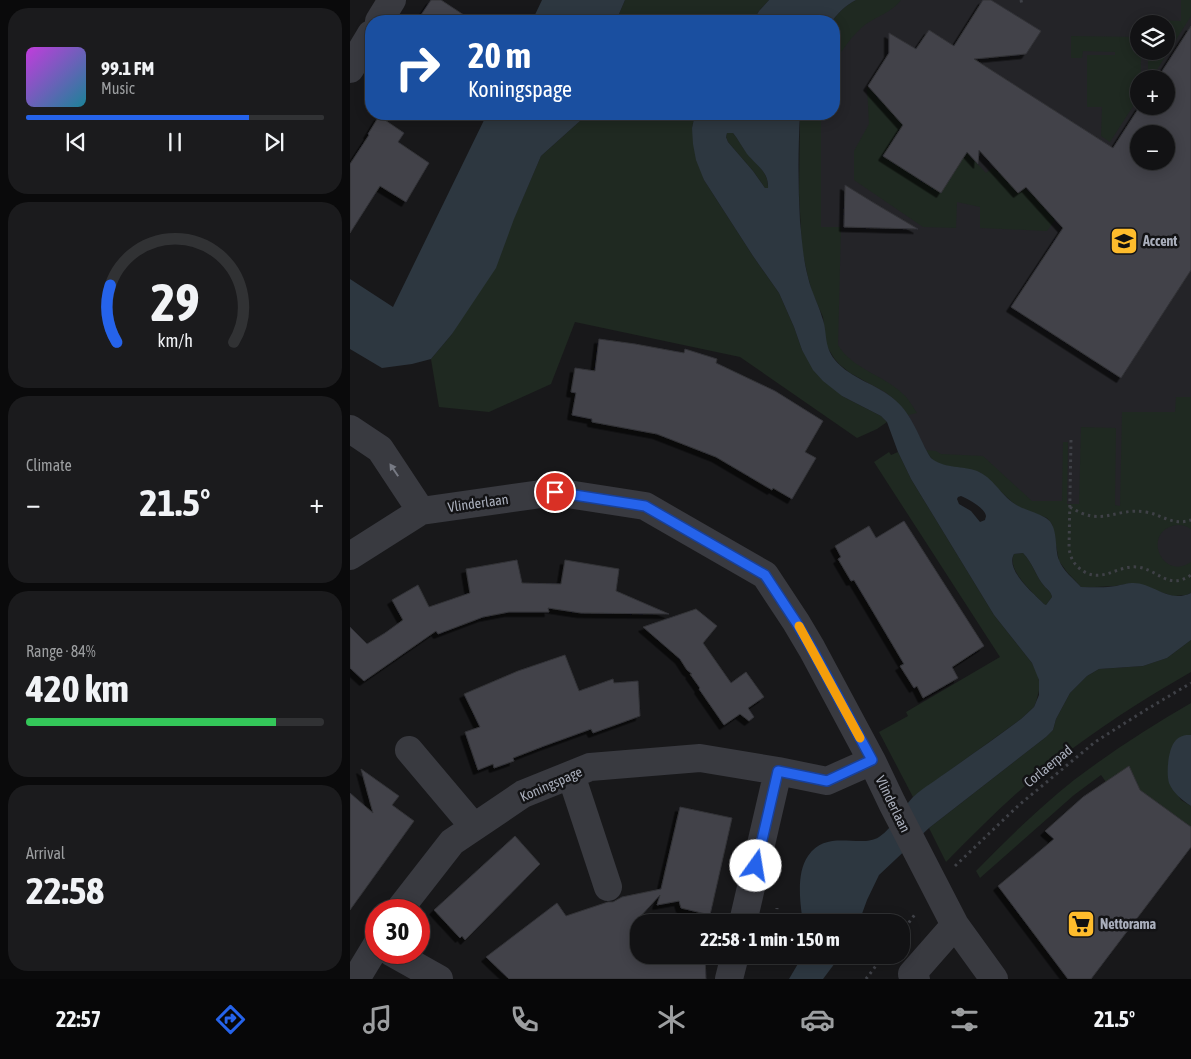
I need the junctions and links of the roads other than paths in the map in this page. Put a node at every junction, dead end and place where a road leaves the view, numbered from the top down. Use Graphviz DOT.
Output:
graph roads {
  1 [pos="392,0"];
  2 [pos="383,15"];
  3 [pos="365,44"];
  4 [pos="350,69"];
  5 [pos="350,429"];
  6 [pos="421,511"];
  7 [pos="350,556"];
  8 [pos="409,750"];
  9 [pos="872,760"];
  10 [pos="778,771"];
  11 [pos="571,775"];
  12 [pos="474,827"];
  13 [pos="608,887"];
  14 [pos="408,899"];
  15 [pos="745,914"];
  16 [pos="955,925"];
  17 [pos="365,964"];
  18 [pos="412,964"];
  19 [pos="733,964"];
  20 [pos="356,979"];
  21 [pos="438,979"];
  22 [pos="729,979"];
  23 [pos="916,979"];
  24 [pos="994,979"];
  1 -- 2 [label="street"];
  3 -- 4 [label="street"];
  6 -- 5 [label="street, one-way"];
  6 -- 7 [label="street, Vlinderlaan"];
  6 -- 9 [label="street, Vlinderlaan"];
  8 -- 12 [label="street"];
  9 -- 10 [label="street, Koningspage"];
  9 -- 16 [label="street, Vlinderlaan"];
  10 -- 11 [label="street, Koningspage"];
  10 -- 15 [label="street"];
  11 -- 12 [label="street, Koningspage"];
  11 -- 13 [label="street"];
  12 -- 14 [label="street, Koningspage"];
  16 -- 23 [label="street"];
  16 -- 24 [label="street, Vlinderlaan"];
  17 -- 20 [label="street"];
  18 -- 21 [label="street"];
  19 -- 22 [label="street"];
}
